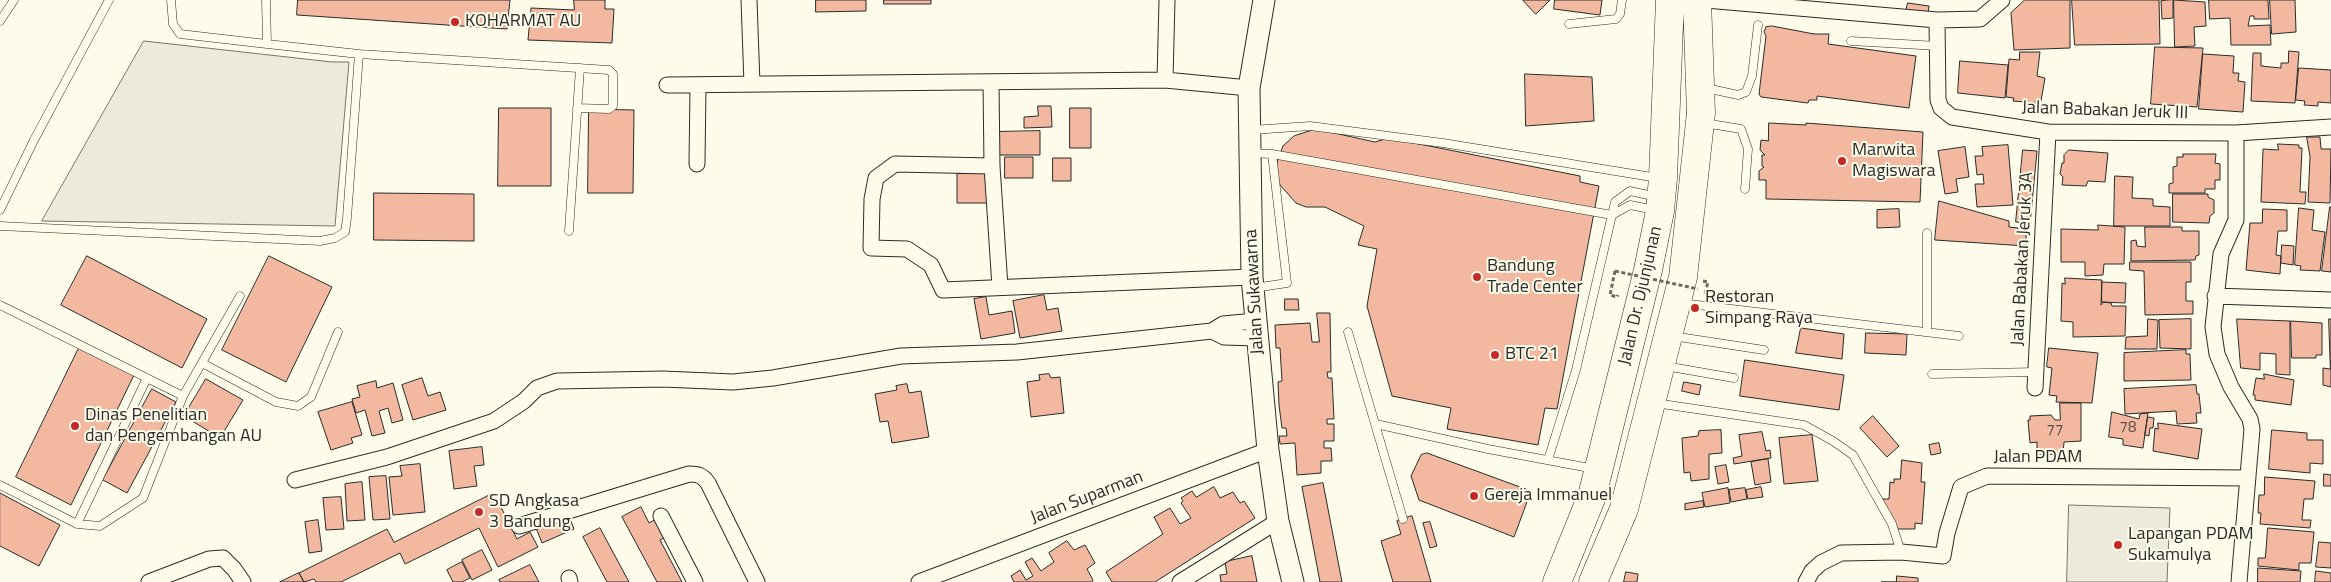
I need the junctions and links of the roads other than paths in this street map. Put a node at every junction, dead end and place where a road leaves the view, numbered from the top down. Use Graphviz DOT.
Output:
graph roads {
  1 [pos="14,0"];
  2 [pos="109,0"];
  3 [pos="171,0"];
  4 [pos="265,0"];
  5 [pos="749,0"];
  6 [pos="1167,0"];
  7 [pos="1264,0"];
  8 [pos="1622,0"];
  9 [pos="1670,0"];
  10 [pos="1697,0"];
  11 [pos="1706,0"];
  12 [pos="2002,0"];
  13 [pos="1937,20"];
  14 [pos="0,21"];
  15 [pos="1569,24"];
  16 [pos="1758,25"];
  17 [pos="1851,41"];
  18 [pos="267,44"];
  19 [pos="1938,46"];
  20 [pos="359,54"];
  21 [pos="580,68"];
  22 [pos="1165,80"];
  23 [pos="991,82"];
  24 [pos="752,84"];
  25 [pos="667,85"];
  26 [pos="698,85"];
  27 [pos="1699,86"];
  28 [pos="1249,88"];
  29 [pos="577,108"];
  30 [pos="1700,123"];
  31 [pos="2331,127"];
  32 [pos="1250,130"];
  33 [pos="2048,132"];
  34 [pos="2236,133"];
  35 [pos="1250,153"];
  36 [pos="1272,154"];
  37 [pos="696,164"];
  38 [pos="992,166"];
  39 [pos="1745,189"];
  40 [pos="1661,196"];
  41 [pos="0,210"];
  42 [pos="1612,215"];
  43 [pos="0,226"];
  44 [pos="569,231"];
  45 [pos="1927,233"];
  46 [pos="1252,282"];
  47 [pos="1000,287"];
  48 [pos="240,296"];
  49 [pos="1687,296"];
  50 [pos="2215,296"];
  51 [pos="2331,300"];
  52 [pos="0,304"];
  53 [pos="1256,329"];
  54 [pos="338,332"];
  55 [pos="1348,332"];
  56 [pos="1927,332"];
  57 [pos="1668,335"];
  58 [pos="1959,336"];
  59 [pos="1764,350"];
  60 [pos="202,363"];
  61 [pos="1661,365"];
  62 [pos="2036,372"];
  63 [pos="1932,374"];
  64 [pos="147,378"];
  65 [pos="1734,378"];
  66 [pos="2035,388"];
  67 [pos="183,396"];
  68 [pos="1651,403"];
  69 [pos="1376,424"];
  70 [pos="1268,450"];
  71 [pos="1548,460"];
  72 [pos="1599,470"];
  73 [pos="2248,478"];
  74 [pos="295,480"];
  75 [pos="0,485"];
  76 [pos="661,516"];
  77 [pos="1403,519"];
  78 [pos="1278,521"];
  79 [pos="77,524"];
  80 [pos="519,526"];
  81 [pos="1901,552"];
  82 [pos="149,582"];
  83 [pos="243,582"];
  84 [pos="695,582"];
  85 [pos="757,582"];
  86 [pos="919,582"];
  87 [pos="1180,582"];
  88 [pos="1293,582"];
  89 [pos="1557,582"];
  90 [pos="1592,582"];
  91 [pos="1806,582"];
  92 [pos="2239,582"];
  1 -- 14 [label="lane"];
  2 -- 41 [label="lane"];
  3 -- 18 [label="lane"];
  4 -- 18 [label="lane"];
  5 -- 24 [label="street"];
  6 -- 22 [label="street"];
  7 -- 28 [label="street, Jalan Sukawarna"];
  8 -- 15 [label="lane"];
  9 -- 40 [label="highway, Jalan Dr. Djunjunan"];
  10 -- 27 [label="highway, Jalan Dr. Djunjunan"];
  11 -- 13 [label="street"];
  12 -- 13 [label="street"];
  13 -- 19 [label="street, Jalan Babakan Jeruk III"];
  16 -- 27 [label="lane"];
  17 -- 19 [label="lane"];
  18 -- 20 [label="lane"];
  19 -- 33 [label="street, Jalan Babakan Jeruk III"];
  20 -- 21 [label="lane"];
  20 -- 43 [label="lane"];
  21 -- 29 [label="lane"];
  21 -- 29 [label="lane"];
  22 -- 23 [label="street"];
  22 -- 28 [label="street"];
  23 -- 24 [label="street"];
  23 -- 38 [label="street"];
  24 -- 26 [label="street"];
  25 -- 26 [label="street"];
  26 -- 37 [label="street"];
  27 -- 30 [label="highway, Jalan Dr. Djunjunan"];
  28 -- 32 [label="street, Jalan Sukawarna"];
  29 -- 44 [label="lane"];
  30 -- 39 [label="lane"];
  30 -- 49 [label="highway, Jalan Dr. Djunjunan"];
  31 -- 34 [label="street, Jalan Babakan Jeruk III"];
  32 -- 35 [label="street, Jalan Sukawarna"];
  32 -- 40 [label="lane"];
  33 -- 34 [label="street, Jalan Babakan Jeruk III"];
  33 -- 62 [label="street, Jalan Babakan Jeruk 3A"];
  34 -- 50 [label="street"];
  35 -- 36 [label="lane"];
  35 -- 46 [label="street, Jalan Sukawarna"];
  36 -- 42 [label="lane"];
  36 -- 46 [label="lane"];
  38 -- 47 [label="street"];
  38 -- 47 [label="street"];
  40 -- 42 [label="lane"];
  40 -- 42 [label="lane"];
  40 -- 72 [label="highway, Jalan Dr. Djunjunan"];
  42 -- 71 [label="lane"];
  45 -- 56 [label="lane"];
  46 -- 47 [label="street"];
  46 -- 53 [label="street, Jalan Sukawarna"];
  48 -- 60 [label="lane"];
  49 -- 56 [label="lane"];
  49 -- 57 [label="highway, Jalan Dr. Djunjunan"];
  50 -- 51 [label="street"];
  50 -- 73 [label="street"];
  52 -- 64 [label="lane"];
  53 -- 70 [label="street, Jalan Sukawarna"];
  53 -- 74 [label="street"];
  54 -- 60 [label="lane"];
  55 -- 69 [label="lane"];
  56 -- 58 [label="lane"];
  57 -- 59 [label="lane"];
  57 -- 61 [label="highway, Jalan Dr. Djunjunan"];
  60 -- 67 [label="lane"];
  61 -- 65 [label="lane"];
  61 -- 68 [label="highway, Jalan Dr. Djunjunan"];
  62 -- 63 [label="lane"];
  62 -- 66 [label="street, Jalan Babakan Jeruk 3A"];
  64 -- 67 [label="lane"];
  64 -- 79 [label="lane"];
  67 -- 79 [label="lane"];
  68 -- 81 [label="lane"];
  68 -- 90 [label="highway, Jalan Dr. Djunjunan"];
  69 -- 71 [label="lane"];
  69 -- 77 [label="lane"];
  70 -- 78 [label="street, Jalan Sukawarna"];
  70 -- 86 [label="street, Jalan Suparman"];
  71 -- 72 [label="lane"];
  72 -- 89 [label="highway, Jalan Dr. Djunjunan"];
  73 -- 81 [label="street, Jalan PDAM"];
  73 -- 92 [label="street"];
  75 -- 79 [label="lane"];
  76 -- 84 [label="street"];
  78 -- 87 [label="street"];
  78 -- 88 [label="street, Jalan Sukawarna"];
  80 -- 85 [label="street"];
  81 -- 91 [label="street, Jalan PDAM"];
  82 -- 83 [label="street"];
}
